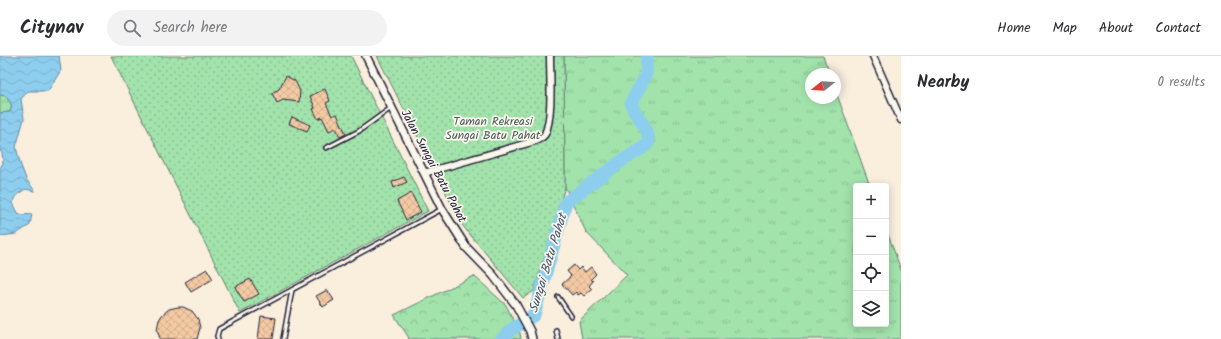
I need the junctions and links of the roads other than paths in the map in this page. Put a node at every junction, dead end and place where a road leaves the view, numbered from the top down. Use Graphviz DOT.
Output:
graph roads {
  1 [pos="366,56"];
  2 [pos="550,56"];
  3 [pos="873,56"];
  4 [pos="898,107"];
  5 [pos="391,108"];
  6 [pos="901,120"];
  7 [pos="326,148"];
  8 [pos="424,173"];
  9 [pos="442,209"];
  10 [pos="292,290"];
  11 [pos="558,297"];
  12 [pos="570,316"];
  13 [pos="556,330"];
  14 [pos="218,339"];
  15 [pos="283,339"];
  16 [pos="532,339"];
  17 [pos="558,339"];
  1 -- 5 [label="street, Jalan Sungai Batu Pahat"];
  2 -- 8 [label="street"];
  3 -- 4 [label="street"];
  4 -- 6 [label="street"];
  5 -- 7 [label="lane"];
  5 -- 8 [label="street, Jalan Sungai Batu Pahat"];
  8 -- 9 [label="street, Jalan Sungai Batu Pahat"];
  9 -- 10 [label="lane"];
  9 -- 16 [label="street, Jalan Sungai Batu Pahat"];
  10 -- 14 [label="lane"];
  10 -- 15 [label="lane"];
  11 -- 12 [label="lane"];
  13 -- 17 [label="lane"];
}
